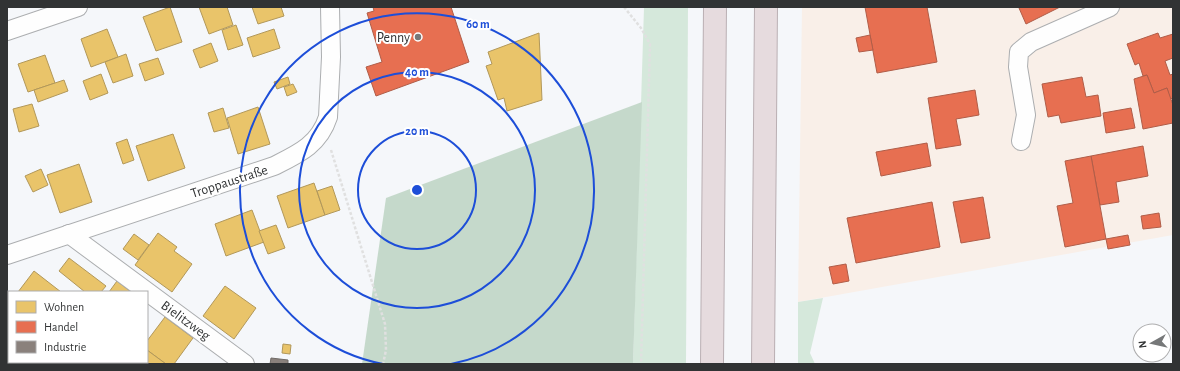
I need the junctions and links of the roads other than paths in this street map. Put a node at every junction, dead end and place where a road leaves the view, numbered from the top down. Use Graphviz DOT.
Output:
graph roads {
  1 [pos="78,7"];
  2 [pos="330,7"];
  3 [pos="715,7"];
  4 [pos="766,7"];
  5 [pos="1110,7"];
  6 [pos="7,30"];
  7 [pos="1021,141"];
  8 [pos="69,234"];
  9 [pos="7,255"];
  10 [pos="146,291"];
  11 [pos="148,292"];
  12 [pos="245,364"];
  13 [pos="712,364"];
  14 [pos="763,364"];
  1 -- 6 [label="street"];
  2 -- 8 [label="street, Troppaustraße"];
  3 -- 13 [label="highway"];
  4 -- 14 [label="highway"];
  5 -- 7 [label="street"];
  8 -- 9 [label="street, Troppaustraße"];
  8 -- 10 [label="street, Bielitzweg"];
  11 -- 12 [label="street, Bielitzweg"];
}
